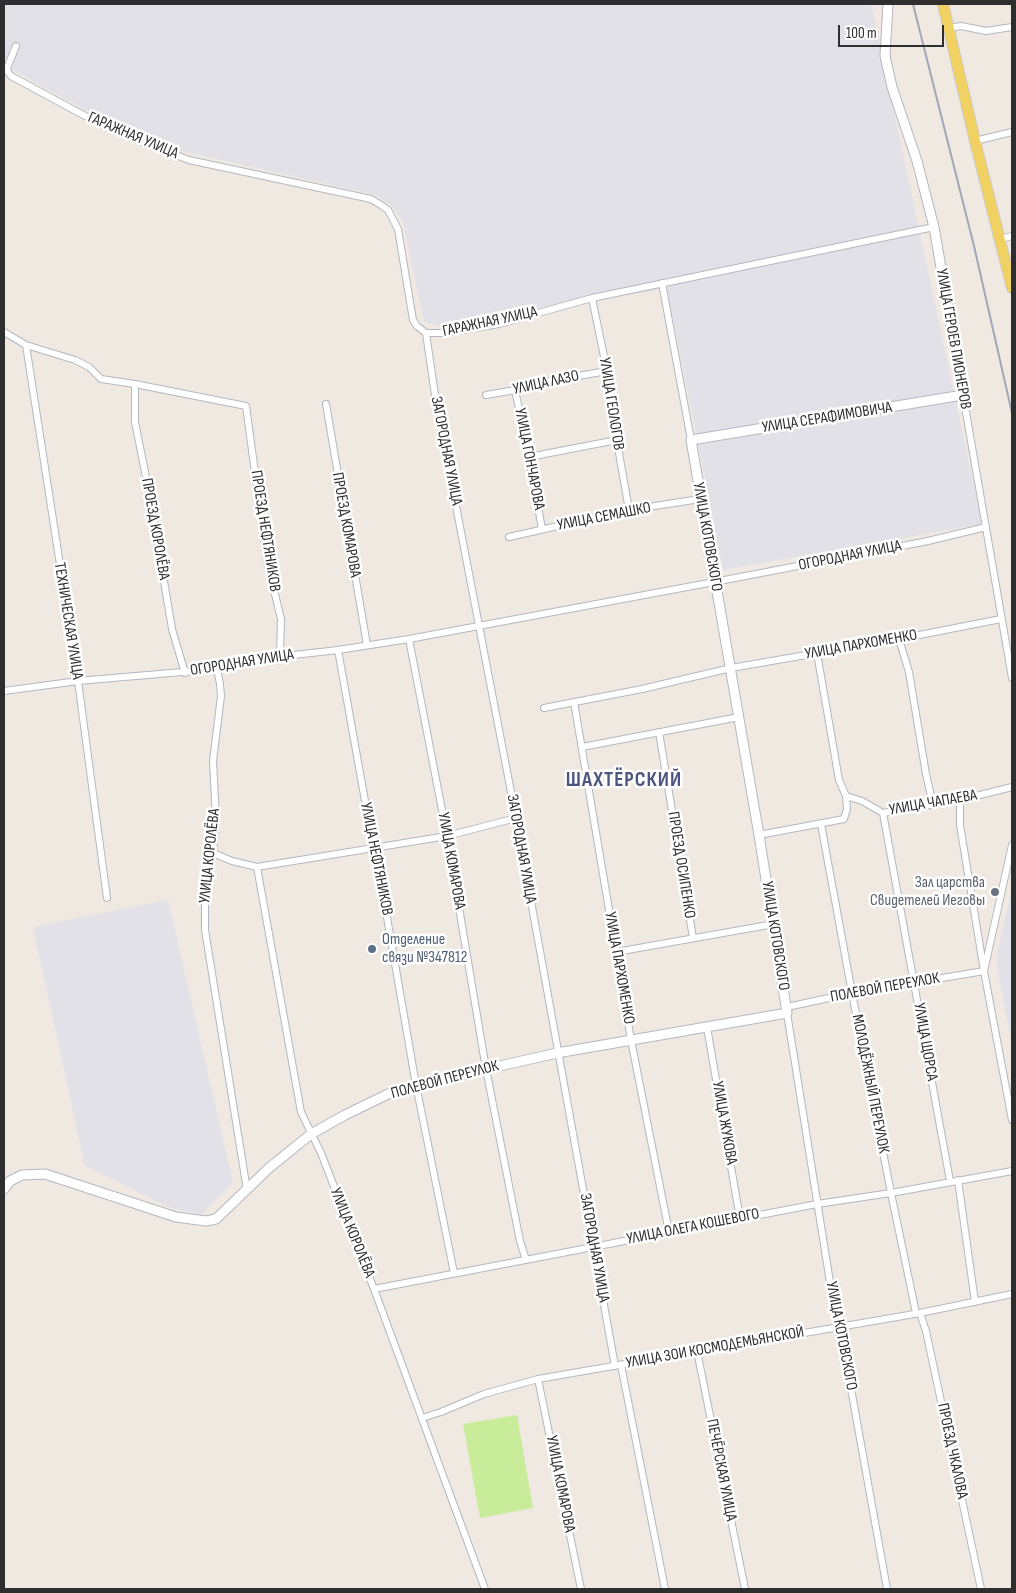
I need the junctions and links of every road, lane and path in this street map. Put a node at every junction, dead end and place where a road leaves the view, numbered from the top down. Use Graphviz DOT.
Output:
graph roads {
  1 [pos="888,4"];
  2 [pos="943,4"];
  3 [pos="1012,26"];
  4 [pos="949,28"];
  5 [pos="16,46"];
  6 [pos="1012,132"];
  7 [pos="975,141"];
  8 [pos="934,227"];
  9 [pos="1012,236"];
  10 [pos="1001,239"];
  11 [pos="662,283"];
  12 [pos="1012,288"];
  13 [pos="592,298"];
  14 [pos="4,332"];
  15 [pos="426,333"];
  16 [pos="26,345"];
  17 [pos="607,371"];
  18 [pos="135,384"];
  19 [pos="515,390"];
  20 [pos="486,395"];
  21 [pos="963,395"];
  22 [pos="326,404"];
  23 [pos="617,440"];
  24 [pos="691,440"];
  25 [pos="529,457"];
  26 [pos="700,499"];
  27 [pos="629,510"];
  28 [pos="986,528"];
  29 [pos="542,529"];
  30 [pos="509,537"];
  31 [pos="714,582"];
  32 [pos="1001,619"];
  33 [pos="479,625"];
  34 [pos="899,638"];
  35 [pos="409,639"];
  36 [pos="367,645"];
  37 [pos="338,650"];
  38 [pos="817,653"];
  39 [pos="280,657"];
  40 [pos="730,668"];
  41 [pos="217,669"];
  42 [pos="184,672"];
  43 [pos="1012,678"];
  44 [pos="78,681"];
  45 [pos="4,691"];
  46 [pos="574,702"];
  47 [pos="544,708"];
  48 [pos="739,717"];
  49 [pos="659,732"];
  50 [pos="582,747"];
  51 [pos="1012,787"];
  52 [pos="846,796"];
  53 [pos="960,800"];
  54 [pos="933,805"];
  55 [pos="883,814"];
  56 [pos="516,818"];
  57 [pos="822,824"];
  58 [pos="759,835"];
  59 [pos="447,836"];
  60 [pos="1012,845"];
  61 [pos="375,848"];
  62 [pos="214,853"];
  63 [pos="257,867"];
  64 [pos="107,898"];
  65 [pos="774,924"];
  66 [pos="693,938"];
  67 [pos="616,952"];
  68 [pos="984,971"];
  69 [pos="914,983"];
  70 [pos="852,993"];
  71 [pos="787,1010"];
  72 [pos="708,1026"];
  73 [pos="631,1040"];
  74 [pos="557,1052"];
  75 [pos="486,1069"];
  76 [pos="416,1085"];
  77 [pos="1012,1120"];
  78 [pos="311,1134"];
  79 [pos="1012,1171"];
  80 [pos="958,1180"];
  81 [pos="950,1181"];
  82 [pos="4,1189"];
  83 [pos="247,1190"];
  84 [pos="891,1193"];
  85 [pos="817,1204"];
  86 [pos="740,1219"];
  87 [pos="669,1232"];
  88 [pos="594,1246"];
  89 [pos="526,1260"];
  90 [pos="454,1274"];
  91 [pos="374,1289"];
  92 [pos="1012,1294"];
  93 [pos="976,1302"];
  94 [pos="918,1313"];
  95 [pos="837,1326"];
  96 [pos="697,1351"];
  97 [pos="618,1366"];
  98 [pos="538,1379"];
  99 [pos="422,1418"];
  100 [pos="485,1589"];
  101 [pos="581,1589"];
  102 [pos="665,1589"];
  103 [pos="744,1589"];
  104 [pos="886,1589"];
  105 [pos="981,1589"];
  1 -- 8 [label="street, УЛИЦА ГЕРОЕВ ПИОНЕРОВ"];
  2 -- 4 [label="main road"];
  3 -- 4 [label="street"];
  4 -- 7 [label="main road"];
  5 -- 15 [label="street, ГАРАЖНАЯ УЛИЦА"];
  6 -- 7 [label="street"];
  7 -- 10 [label="main road"];
  8 -- 11 [label="street, ГАРАЖНАЯ УЛИЦА"];
  8 -- 21 [label="street, УЛИЦА ГЕРОЕВ ПИОНЕРОВ"];
  9 -- 10 [label="street"];
  10 -- 12 [label="main road"];
  11 -- 13 [label="street, ГАРАЖНАЯ УЛИЦА"];
  11 -- 24 [label="street, УЛИЦА КОТОВСКОГО"];
  13 -- 15 [label="street, ГАРАЖНАЯ УЛИЦА"];
  13 -- 17 [label="street, УЛИЦА ГЕОЛОГОВ"];
  14 -- 16 [label="street"];
  15 -- 33 [label="street, ЗАГОРОДНАЯ УЛИЦА"];
  16 -- 18 [label="street"];
  16 -- 44 [label="street, ТЕХНИЧЕСКАЯ УЛИЦА"];
  17 -- 19 [label="street, УЛИЦА ЛАЗО"];
  17 -- 23 [label="street, УЛИЦА ГЕОЛОГОВ"];
  18 -- 39 [label="street, ПРОЕЗД НЕФТЯНИКОВ"];
  18 -- 42 [label="street, ПРОЕЗД КОРОЛЁВА"];
  19 -- 20 [label="street, УЛИЦА ЛАЗО"];
  19 -- 25 [label="street, УЛИЦА ГОНЧАРОВА"];
  21 -- 24 [label="street, УЛИЦА СЕРАФИМОВИЧА"];
  21 -- 28 [label="street, УЛИЦА ГЕРОЕВ ПИОНЕРОВ"];
  22 -- 36 [label="street, ПРОЕЗД КОМАРОВА"];
  23 -- 25 [label="street"];
  23 -- 27 [label="street, УЛИЦА ГЕОЛОГОВ"];
  24 -- 26 [label="street, УЛИЦА КОТОВСКОГО"];
  25 -- 29 [label="street, УЛИЦА ГОНЧАРОВА"];
  26 -- 27 [label="street, УЛИЦА СЕМАШКО"];
  26 -- 31 [label="street, УЛИЦА КОТОВСКОГО"];
  27 -- 29 [label="street, УЛИЦА СЕМАШКО"];
  28 -- 31 [label="street, ОГОРОДНАЯ УЛИЦА"];
  28 -- 32 [label="street, УЛИЦА ГЕРОЕВ ПИОНЕРОВ"];
  29 -- 30 [label="street, УЛИЦА СЕМАШКО"];
  31 -- 33 [label="street, ОГОРОДНАЯ УЛИЦА"];
  31 -- 40 [label="street, УЛИЦА КОТОВСКОГО"];
  32 -- 34 [label="street, УЛИЦА ПАРХОМЕНКО"];
  32 -- 43 [label="street, УЛИЦА ГЕРОЕВ ПИОНЕРОВ"];
  33 -- 35 [label="street, ОГОРОДНАЯ УЛИЦА"];
  33 -- 56 [label="street, ЗАГОРОДНАЯ УЛИЦА"];
  34 -- 38 [label="street, УЛИЦА ПАРХОМЕНКО"];
  34 -- 54 [label="street"];
  35 -- 36 [label="street, ОГОРОДНАЯ УЛИЦА"];
  35 -- 59 [label="street, УЛИЦА КОМАРОВА"];
  36 -- 37 [label="street, ОГОРОДНАЯ УЛИЦА"];
  37 -- 39 [label="street, ОГОРОДНАЯ УЛИЦА"];
  37 -- 61 [label="street, УЛИЦА НЕФТЯНИКОВ"];
  38 -- 40 [label="street, УЛИЦА ПАРХОМЕНКО"];
  38 -- 52 [label="street"];
  39 -- 41 [label="street, ОГОРОДНАЯ УЛИЦА"];
  40 -- 46 [label="street, УЛИЦА ПАРХОМЕНКО"];
  40 -- 48 [label="street, УЛИЦА КОТОВСКОГО"];
  41 -- 42 [label="street, ОГОРОДНАЯ УЛИЦА"];
  41 -- 62 [label="street, УЛИЦА КОРОЛЁВА"];
  42 -- 44 [label="street, ОГОРОДНАЯ УЛИЦА"];
  44 -- 45 [label="street, ОГОРОДНАЯ УЛИЦА"];
  44 -- 64 [label="street, ТЕХНИЧЕСКАЯ УЛИЦА"];
  46 -- 47 [label="street, УЛИЦА ПАРХОМЕНКО"];
  46 -- 50 [label="street, УЛИЦА ПАРХОМЕНКО"];
  48 -- 49 [label="street"];
  48 -- 58 [label="street, УЛИЦА КОТОВСКОГО"];
  49 -- 50 [label="street"];
  49 -- 66 [label="street, ПРОЕЗД ОСИПЕНКО"];
  50 -- 67 [label="street, УЛИЦА ПАРХОМЕНКО"];
  51 -- 53 [label="street, УЛИЦА ЧАПАЕВА"];
  52 -- 55 [label="street, УЛИЦА ЧАПАЕВА"];
  52 -- 57 [label="street"];
  53 -- 54 [label="street, УЛИЦА ЧАПАЕВА"];
  53 -- 68 [label="street"];
  54 -- 55 [label="street, УЛИЦА ЧАПАЕВА"];
  55 -- 69 [label="street, УЛИЦА ЩОРСА"];
  56 -- 59 [label="street"];
  56 -- 74 [label="street, ЗАГОРОДНАЯ УЛИЦА"];
  57 -- 58 [label="street"];
  57 -- 70 [label="street, МОЛОДЁЖНЫЙ ПЕРЕУЛОК"];
  58 -- 65 [label="street, УЛИЦА КОТОВСКОГО"];
  59 -- 61 [label="street"];
  59 -- 75 [label="street, УЛИЦА КОМАРОВА"];
  60 -- 68 [label="street"];
  61 -- 63 [label="street"];
  61 -- 76 [label="street, УЛИЦА НЕФТЯНИКОВ"];
  62 -- 63 [label="street"];
  62 -- 83 [label="street, УЛИЦА КОРОЛЁВА"];
  63 -- 78 [label="street, УЛИЦА КОРОЛЁВА"];
  65 -- 66 [label="street"];
  65 -- 71 [label="street, УЛИЦА КОТОВСКОГО"];
  66 -- 67 [label="street"];
  67 -- 73 [label="street, УЛИЦА ПАРХОМЕНКО"];
  68 -- 69 [label="street, ПОЛЕВОЙ ПЕРЕУЛОК"];
  68 -- 77 [label="street"];
  69 -- 70 [label="street, ПОЛЕВОЙ ПЕРЕУЛОК"];
  69 -- 81 [label="street, УЛИЦА ЩОРСА"];
  70 -- 71 [label="street, ПОЛЕВОЙ ПЕРЕУЛОК"];
  70 -- 84 [label="street, МОЛОДЁЖНЫЙ ПЕРЕУЛОК"];
  71 -- 72 [label="street, ПОЛЕВОЙ ПЕРЕУЛОК"];
  71 -- 85 [label="street, УЛИЦА КОТОВСКОГО"];
  72 -- 73 [label="street, ПОЛЕВОЙ ПЕРЕУЛОК"];
  72 -- 86 [label="street, УЛИЦА ЖУКОВА"];
  73 -- 74 [label="street, ПОЛЕВОЙ ПЕРЕУЛОК"];
  73 -- 87 [label="street, УЛИЦА ПАРХОМЕНКО"];
  74 -- 75 [label="street, ПОЛЕВОЙ ПЕРЕУЛОК"];
  74 -- 88 [label="street, ЗАГОРОДНАЯ УЛИЦА"];
  75 -- 76 [label="street, ПОЛЕВОЙ ПЕРЕУЛОК"];
  75 -- 89 [label="street, УЛИЦА КОМАРОВА"];
  76 -- 78 [label="street, ПОЛЕВОЙ ПЕРЕУЛОК"];
  76 -- 90 [label="street, УЛИЦА НЕФТЯНИКОВ"];
  78 -- 83 [label="street, ПОЛЕВОЙ ПЕРЕУЛОК"];
  78 -- 91 [label="street, УЛИЦА КОРОЛЁВА"];
  79 -- 80 [label="street, УЛИЦА ОЛЕГА КОШЕВОГО"];
  80 -- 81 [label="street, УЛИЦА ОЛЕГА КОШЕВОГО"];
  80 -- 93 [label="street"];
  81 -- 84 [label="street, УЛИЦА ОЛЕГА КОШЕВОГО"];
  82 -- 83 [label="street, ПОЛЕВОЙ ПЕРЕУЛОК"];
  84 -- 85 [label="street, УЛИЦА ОЛЕГА КОШЕВОГО"];
  84 -- 94 [label="street, МОЛОДЁЖНЫЙ ПЕРЕУЛОК"];
  85 -- 86 [label="street, УЛИЦА ОЛЕГА КОШЕВОГО"];
  85 -- 95 [label="street, УЛИЦА КОТОВСКОГО"];
  86 -- 87 [label="street, УЛИЦА ОЛЕГА КОШЕВОГО"];
  87 -- 88 [label="street, УЛИЦА ОЛЕГА КОШЕВОГО"];
  88 -- 89 [label="street, УЛИЦА ОЛЕГА КОШЕВОГО"];
  88 -- 97 [label="street, ЗАГОРОДНАЯ УЛИЦА"];
  89 -- 90 [label="street, УЛИЦА ОЛЕГА КОШЕВОГО"];
  90 -- 91 [label="street, УЛИЦА ОЛЕГА КОШЕВОГО"];
  91 -- 99 [label="street, УЛИЦА КОРОЛЁВА"];
  92 -- 93 [label="street, УЛИЦА ЗОИ КОСМОДЕМЬЯНСКОЙ"];
  93 -- 94 [label="street, УЛИЦА ЗОИ КОСМОДЕМЬЯНСКОЙ"];
  94 -- 95 [label="street, УЛИЦА ЗОИ КОСМОДЕМЬЯНСКОЙ"];
  94 -- 105 [label="street, ПРОЕЗД ЧКАЛОВА"];
  95 -- 96 [label="street, УЛИЦА ЗОИ КОСМОДЕМЬЯНСКОЙ"];
  95 -- 104 [label="street, УЛИЦА КОТОВСКОГО"];
  96 -- 97 [label="street, УЛИЦА ЗОИ КОСМОДЕМЬЯНСКОЙ"];
  96 -- 103 [label="street, ПЕЧЁРСКАЯ УЛИЦА"];
  97 -- 98 [label="street, УЛИЦА ЗОИ КОСМОДЕМЬЯНСКОЙ"];
  97 -- 102 [label="street"];
  98 -- 99 [label="street, УЛИЦА ЗОИ КОСМОДЕМЬЯНСКОЙ"];
  98 -- 101 [label="street, УЛИЦА КОМАРОВА"];
  99 -- 100 [label="street, УЛИЦА КОРОЛЁВА"];
}
